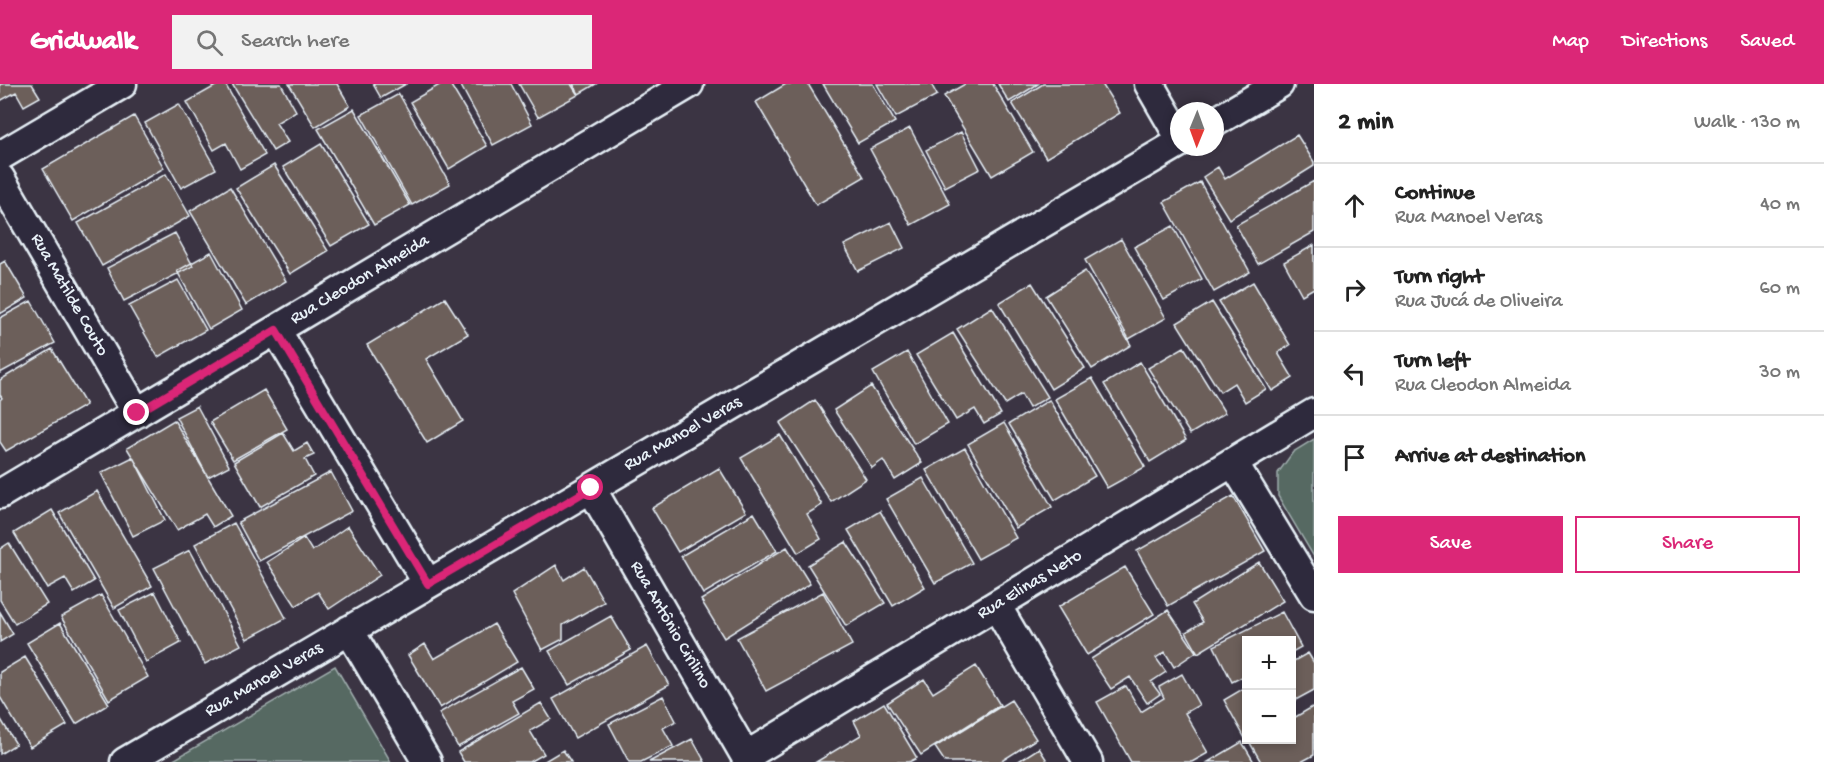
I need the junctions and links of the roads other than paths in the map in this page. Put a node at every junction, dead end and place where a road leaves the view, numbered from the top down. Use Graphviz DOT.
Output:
graph roads {
  1 [pos="122,84"];
  2 [pos="689,84"];
  3 [pos="1149,84"];
  4 [pos="1279,84"];
  5 [pos="1224,117"];
  6 [pos="1170,120"];
  7 [pos="1170,148"];
  8 [pos="0,156"];
  9 [pos="0,178"];
  10 [pos="276,330"];
  11 [pos="137,413"];
  12 [pos="1314,413"];
  13 [pos="1233,462"];
  14 [pos="591,488"];
  15 [pos="0,494"];
  16 [pos="428,584"];
  17 [pos="1314,595"];
  18 [pos="996,605"];
  19 [pos="349,630"];
  20 [pos="747,759"];
  21 [pos="125,762"];
  22 [pos="427,762"];
  23 [pos="1088,762"];
  1 -- 8 [label="street"];
  2 -- 10 [label="street, Rua Cleodon Almeida"];
  3 -- 6 [label="street"];
  4 -- 5 [label="street"];
  7 -- 14 [label="street, Rua Manoel Veras"];
  9 -- 11 [label="street, Rua Matilde Couto"];
  10 -- 11 [label="street, Rua Cleodon Almeida"];
  10 -- 16 [label="street"];
  11 -- 15 [label="street, Rua Cleodon Almeida"];
  12 -- 13 [label="street, Rua Elinas Neto"];
  13 -- 17 [label="street"];
  13 -- 18 [label="street, Rua Elinas Neto"];
  14 -- 16 [label="street, Rua Manoel Veras"];
  14 -- 20 [label="street, Rua Antônio Cirilino"];
  16 -- 19 [label="street, Rua Manoel Veras"];
  18 -- 20 [label="street, Rua Elinas Neto"];
  18 -- 23 [label="street"];
  19 -- 21 [label="street, Rua Manoel Veras"];
  19 -- 22 [label="street"];
}
